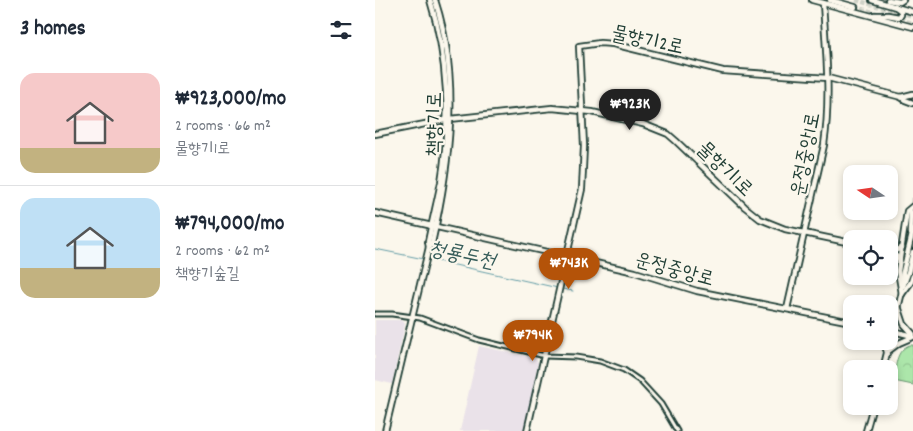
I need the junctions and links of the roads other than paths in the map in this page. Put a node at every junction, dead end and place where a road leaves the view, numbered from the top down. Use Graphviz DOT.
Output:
graph roads {
  1 [pos="430,0"];
  2 [pos="435,0"];
  3 [pos="812,0"];
  4 [pos="830,0"];
  5 [pos="872,0"];
  6 [pos="888,0"];
  7 [pos="903,0"];
  8 [pos="823,3"];
  9 [pos="895,6"];
  10 [pos="855,7"];
  11 [pos="913,12"];
  12 [pos="862,14"];
  13 [pos="913,27"];
  14 [pos="827,78"];
  15 [pos="913,94"];
  16 [pos="901,97"];
  17 [pos="913,103"];
  18 [pos="582,111"];
  19 [pos="448,120"];
  20 [pos="375,134"];
  21 [pos="913,206"];
  22 [pos="911,212"];
  23 [pos="375,213"];
  24 [pos="433,227"];
  25 [pos="913,230"];
  26 [pos="803,232"];
  27 [pos="843,241"];
  28 [pos="902,247"];
  29 [pos="909,247"];
  30 [pos="898,249"];
  31 [pos="913,252"];
  32 [pos="567,257"];
  33 [pos="900,261"];
  34 [pos="913,276"];
  35 [pos="903,286"];
  36 [pos="902,294"];
  37 [pos="898,306"];
  38 [pos="787,309"];
  39 [pos="375,314"];
  40 [pos="411,316"];
  41 [pos="843,320"];
  42 [pos="898,332"];
  43 [pos="913,336"];
  44 [pos="887,352"];
  45 [pos="545,356"];
  46 [pos="885,360"];
  47 [pos="870,415"];
  48 [pos="385,431"];
  49 [pos="527,431"];
  50 [pos="677,431"];
  51 [pos="866,431"];
  1 -- 19 [label="street, 책향기로"];
  2 -- 19 [label="street, 책향기로"];
  3 -- 8 [label="street"];
  4 -- 10 [label="street"];
  5 -- 9 [label="street"];
  6 -- 7 [label="street"];
  8 -- 12 [label="street"];
  8 -- 14 [label="street, 운정중앙1로"];
  9 -- 11 [label="street"];
  9 -- 12 [label="street"];
  12 -- 13 [label="street"];
  14 -- 16 [label="street, 물향기2로"];
  14 -- 18 [label="street, 물향기2로"];
  14 -- 26 [label="street, 운정중앙1로"];
  15 -- 16 [label="street"];
  16 -- 17 [label="street, 물향기2로"];
  18 -- 19 [label="street, 물향기1로"];
  18 -- 26 [label="street, 물향기1로"];
  18 -- 32 [label="street, 물향기2로"];
  19 -- 20 [label="street, 물향기1로"];
  19 -- 24 [label="street, 책향기로"];
  21 -- 28 [label="street"];
  22 -- 29 [label="street"];
  23 -- 24 [label="street, 운정중앙로"];
  24 -- 32 [label="street, 운정중앙로"];
  24 -- 40 [label="street, 책향기로"];
  25 -- 29 [label="street"];
  26 -- 27 [label="street, 물향기1로"];
  26 -- 38 [label="street, 운정중앙1로"];
  28 -- 30 [label="street"];
  28 -- 33 [label="street"];
  29 -- 35 [label="street"];
  31 -- 35 [label="street"];
  32 -- 38 [label="street, 운정중앙로"];
  32 -- 45 [label="street, 물향기2로"];
  33 -- 36 [label="street"];
  34 -- 36 [label="street"];
  35 -- 36 [label="street"];
  36 -- 37 [label="street"];
  37 -- 43 [label="street"];
  38 -- 41 [label="street, 운정중앙로"];
  39 -- 40 [label="street"];
  40 -- 45 [label="street"];
  40 -- 48 [label="street, 책향기로"];
  42 -- 43 [label="street"];
  43 -- 44 [label="street"];
  44 -- 46 [label="street"];
  45 -- 49 [label="street"];
  45 -- 50 [label="street"];
  47 -- 51 [label="street"];
}
